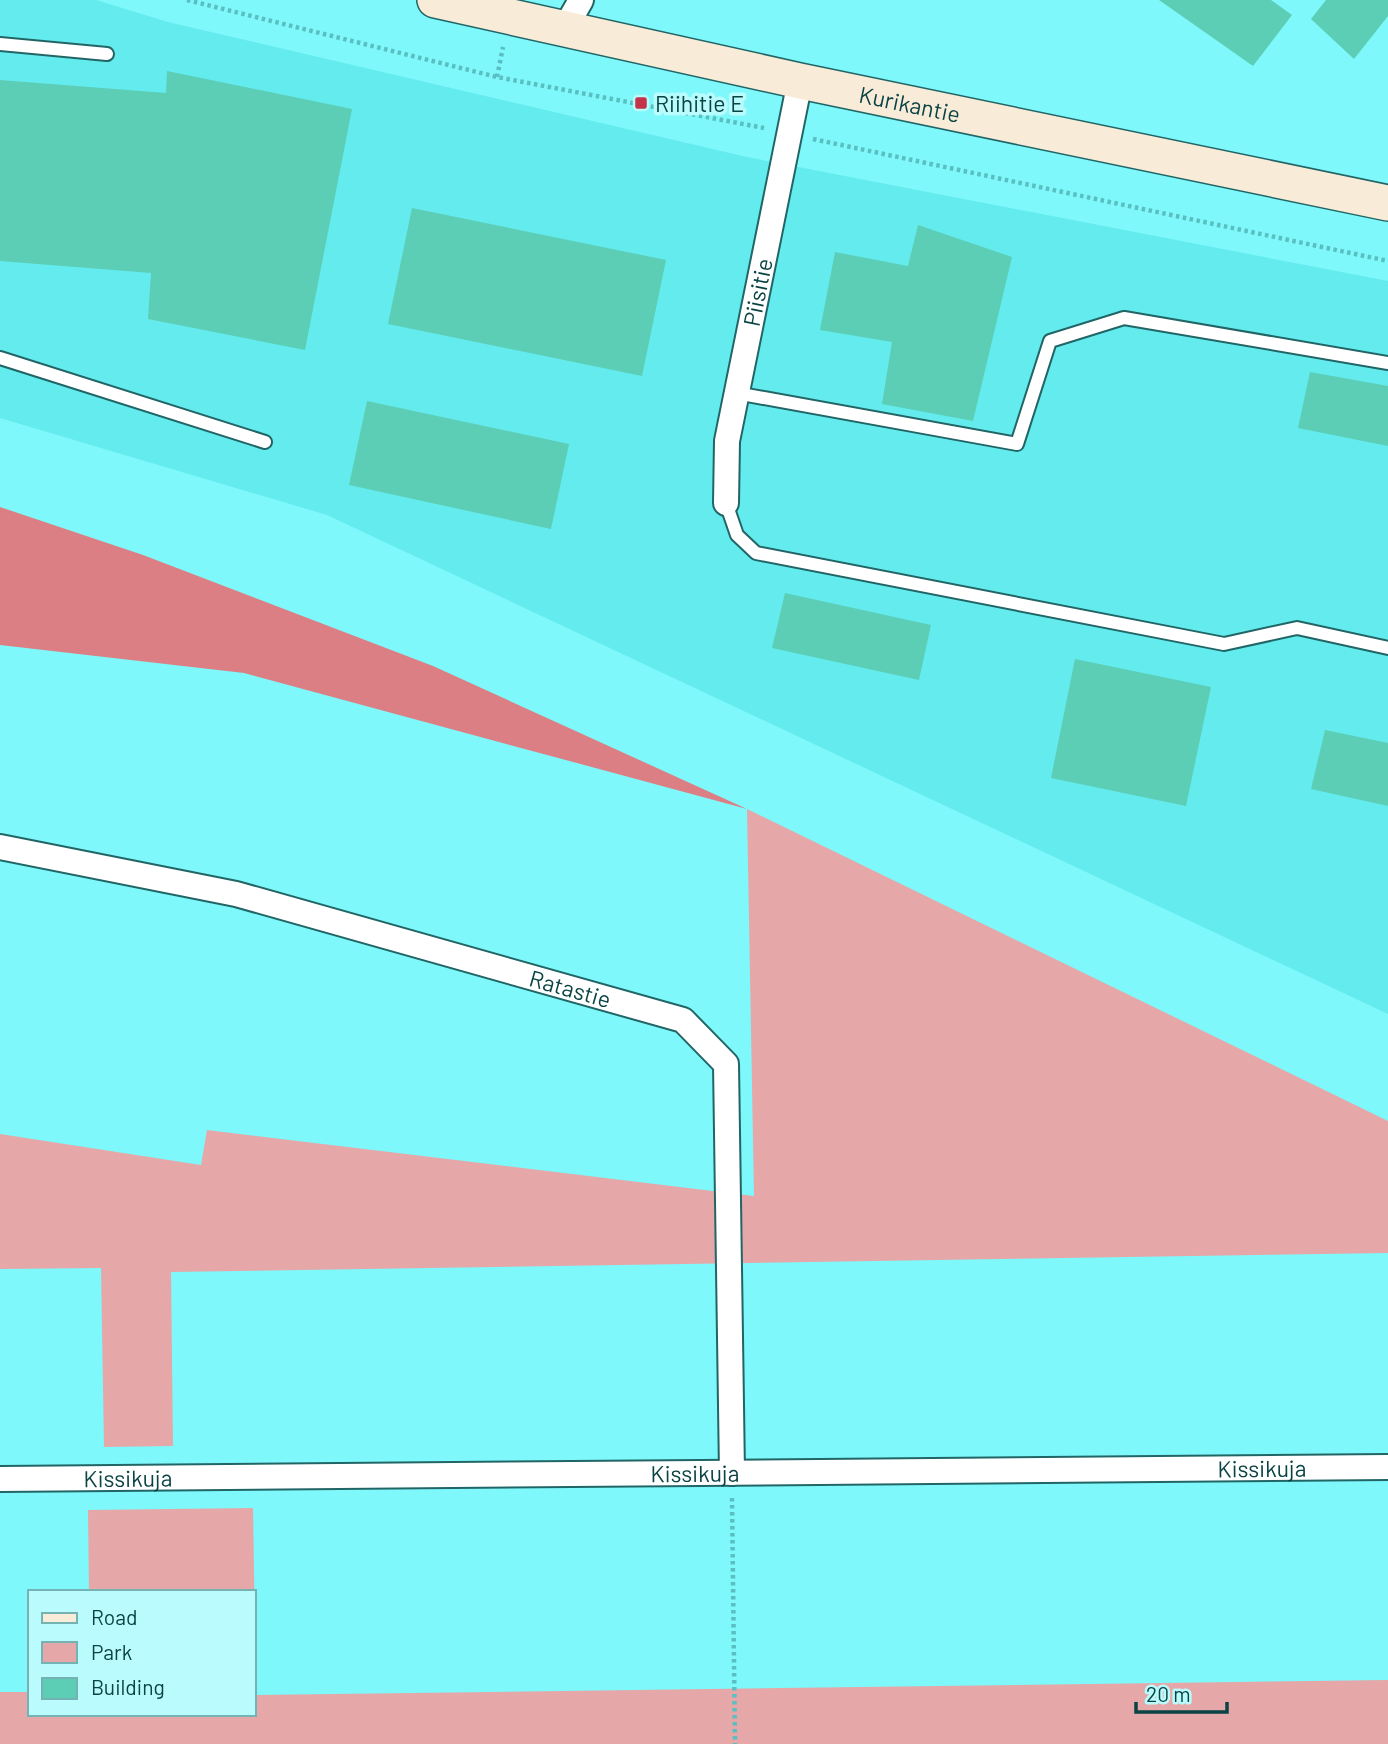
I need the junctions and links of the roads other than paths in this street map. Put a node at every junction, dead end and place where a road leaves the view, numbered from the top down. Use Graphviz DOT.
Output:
graph roads {
  1 [pos="435,0"];
  2 [pos="581,0"];
  3 [pos="564,30"];
  4 [pos="0,44"];
  5 [pos="107,54"];
  6 [pos="800,81"];
  7 [pos="1388,203"];
  8 [pos="0,358"];
  9 [pos="1388,363"];
  10 [pos="736,393"];
  11 [pos="265,442"];
  12 [pos="726,503"];
  13 [pos="1388,648"];
  14 [pos="0,847"];
  15 [pos="1388,1467"];
  16 [pos="732,1473"];
  17 [pos="0,1479"];
  1 -- 3 [label="street, Kurikantie"];
  2 -- 3 [label="street"];
  3 -- 6 [label="street, Kurikantie"];
  4 -- 5 [label="lane"];
  6 -- 7 [label="street, Kurikantie"];
  6 -- 10 [label="street, Piisitie"];
  8 -- 11 [label="lane"];
  9 -- 10 [label="lane"];
  10 -- 12 [label="street, Piisitie"];
  12 -- 13 [label="lane"];
  14 -- 16 [label="street, Ratastie"];
  15 -- 16 [label="street, Kissikuja"];
  16 -- 17 [label="street, Kissikuja"];
}
